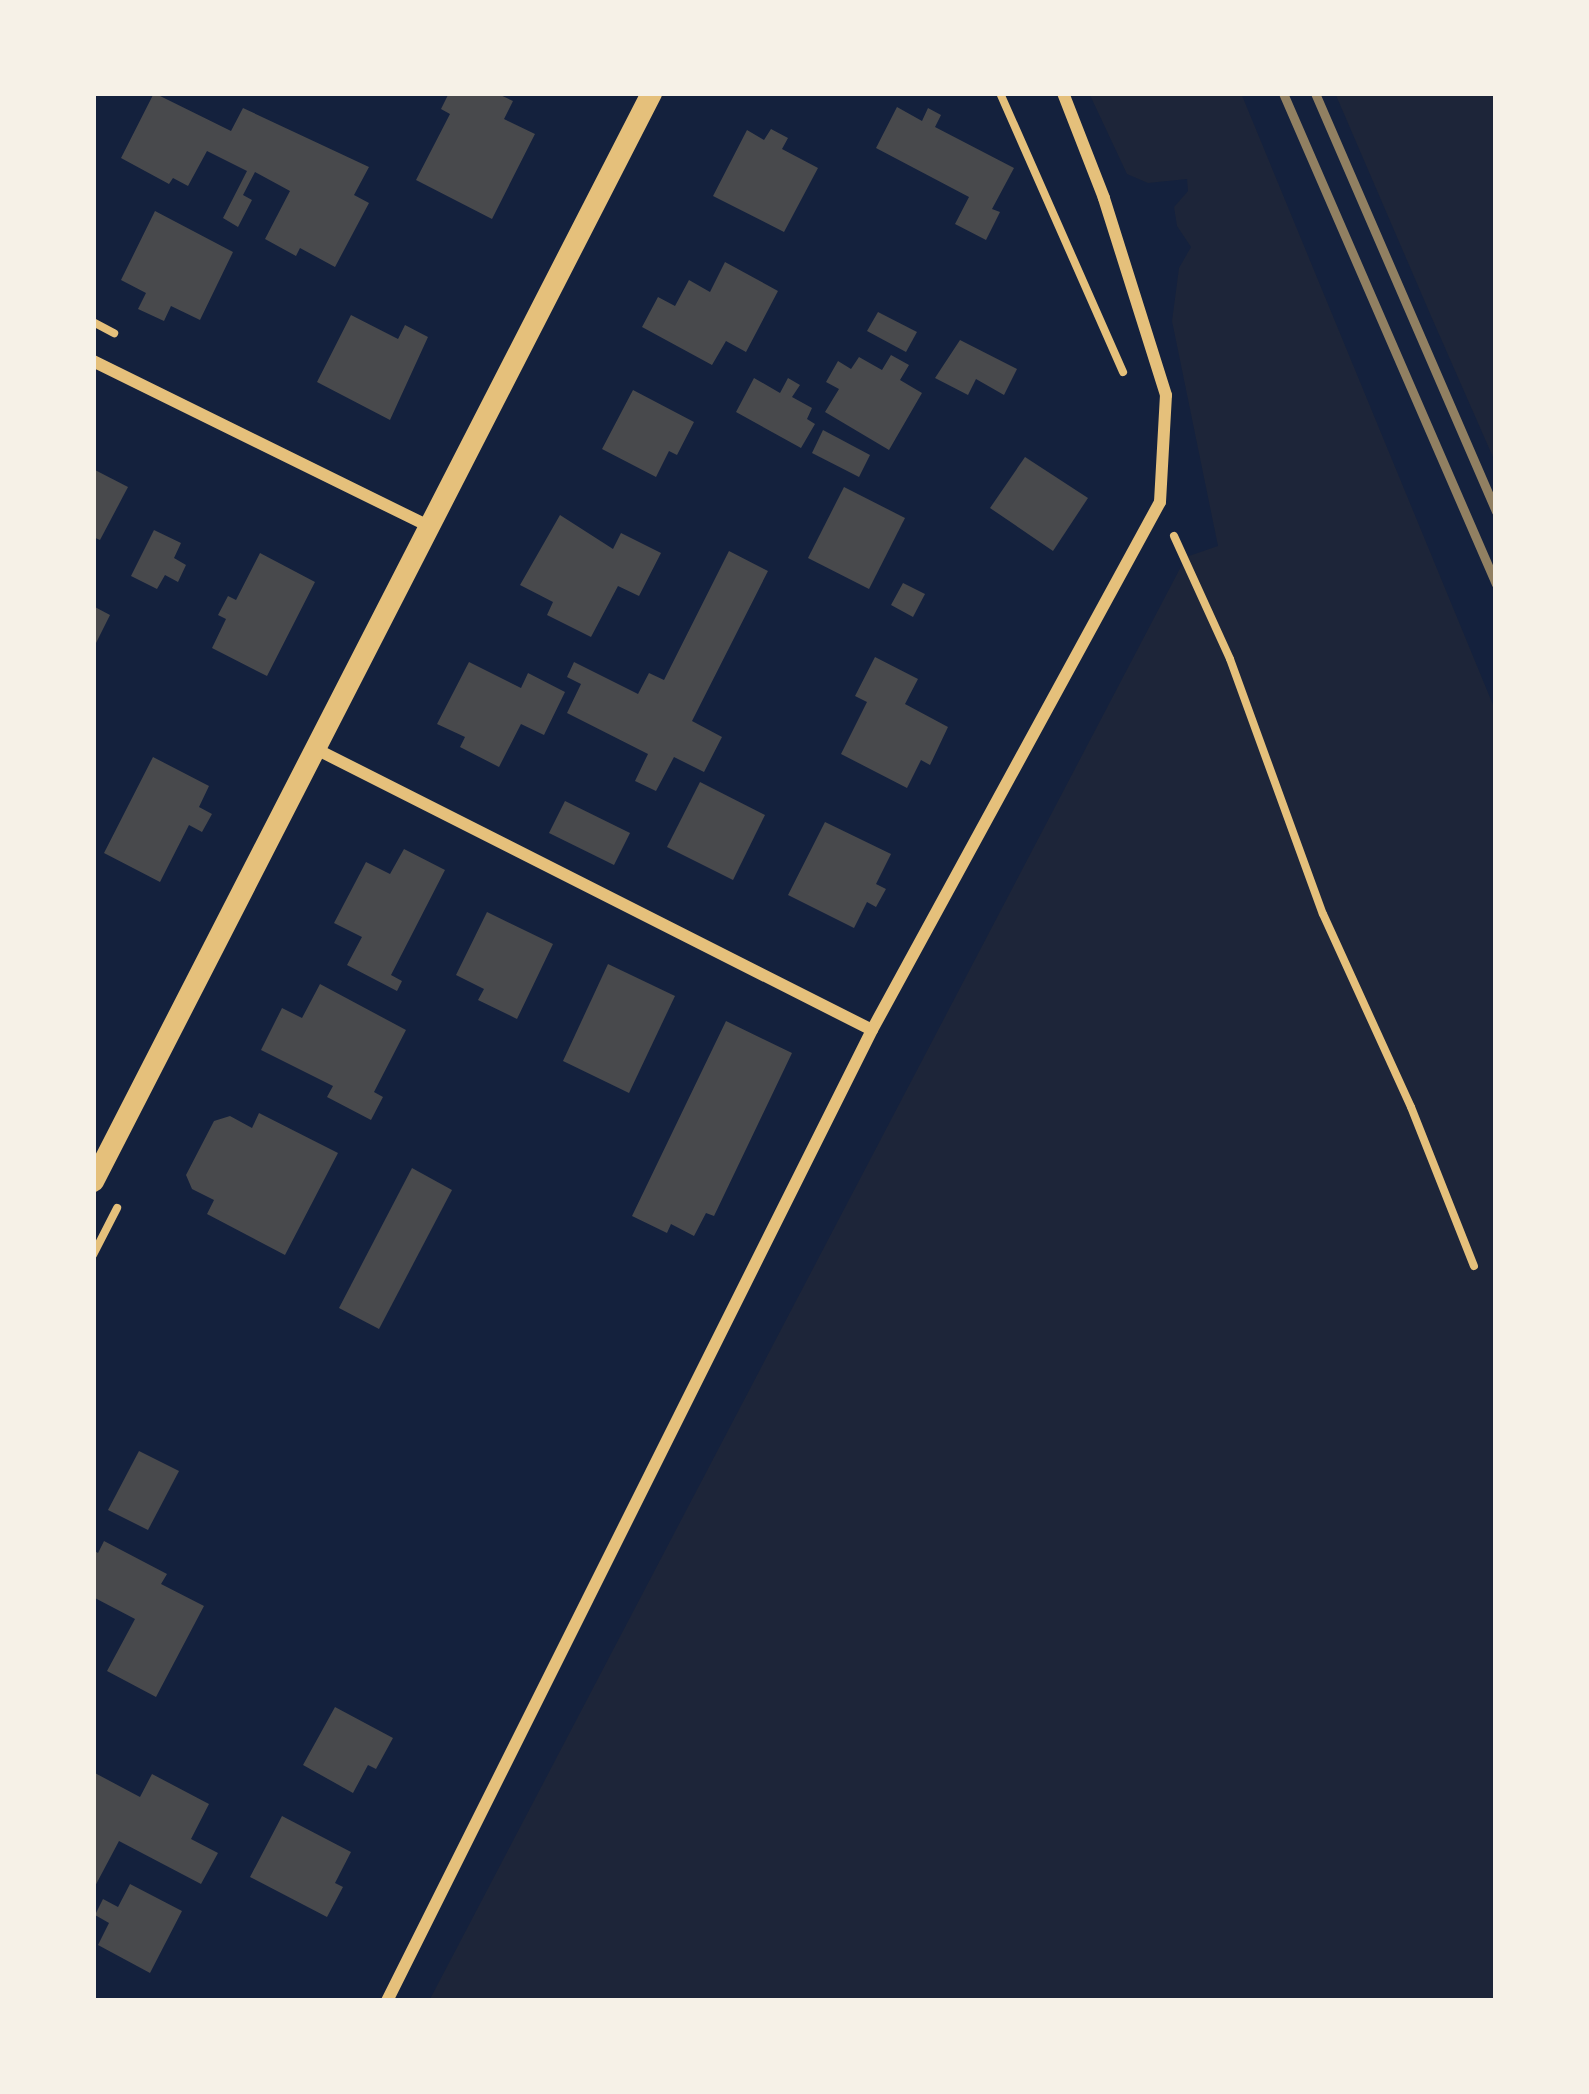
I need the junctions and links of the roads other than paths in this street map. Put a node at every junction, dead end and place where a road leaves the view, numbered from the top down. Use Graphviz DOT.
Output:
graph roads {
  1 [pos="651,93"];
  2 [pos="1063,93"];
  3 [pos="93,361"];
  4 [pos="428,526"];
  5 [pos="313,748"];
  6 [pos="872,1030"];
  7 [pos="93,1181"];
  8 [pos="386,2001"];
  1 -- 4 [label="street"];
  2 -- 6 [label="street"];
  3 -- 4 [label="street"];
  4 -- 5 [label="street"];
  5 -- 6 [label="street"];
  5 -- 7 [label="street"];
  6 -- 8 [label="street"];
}
